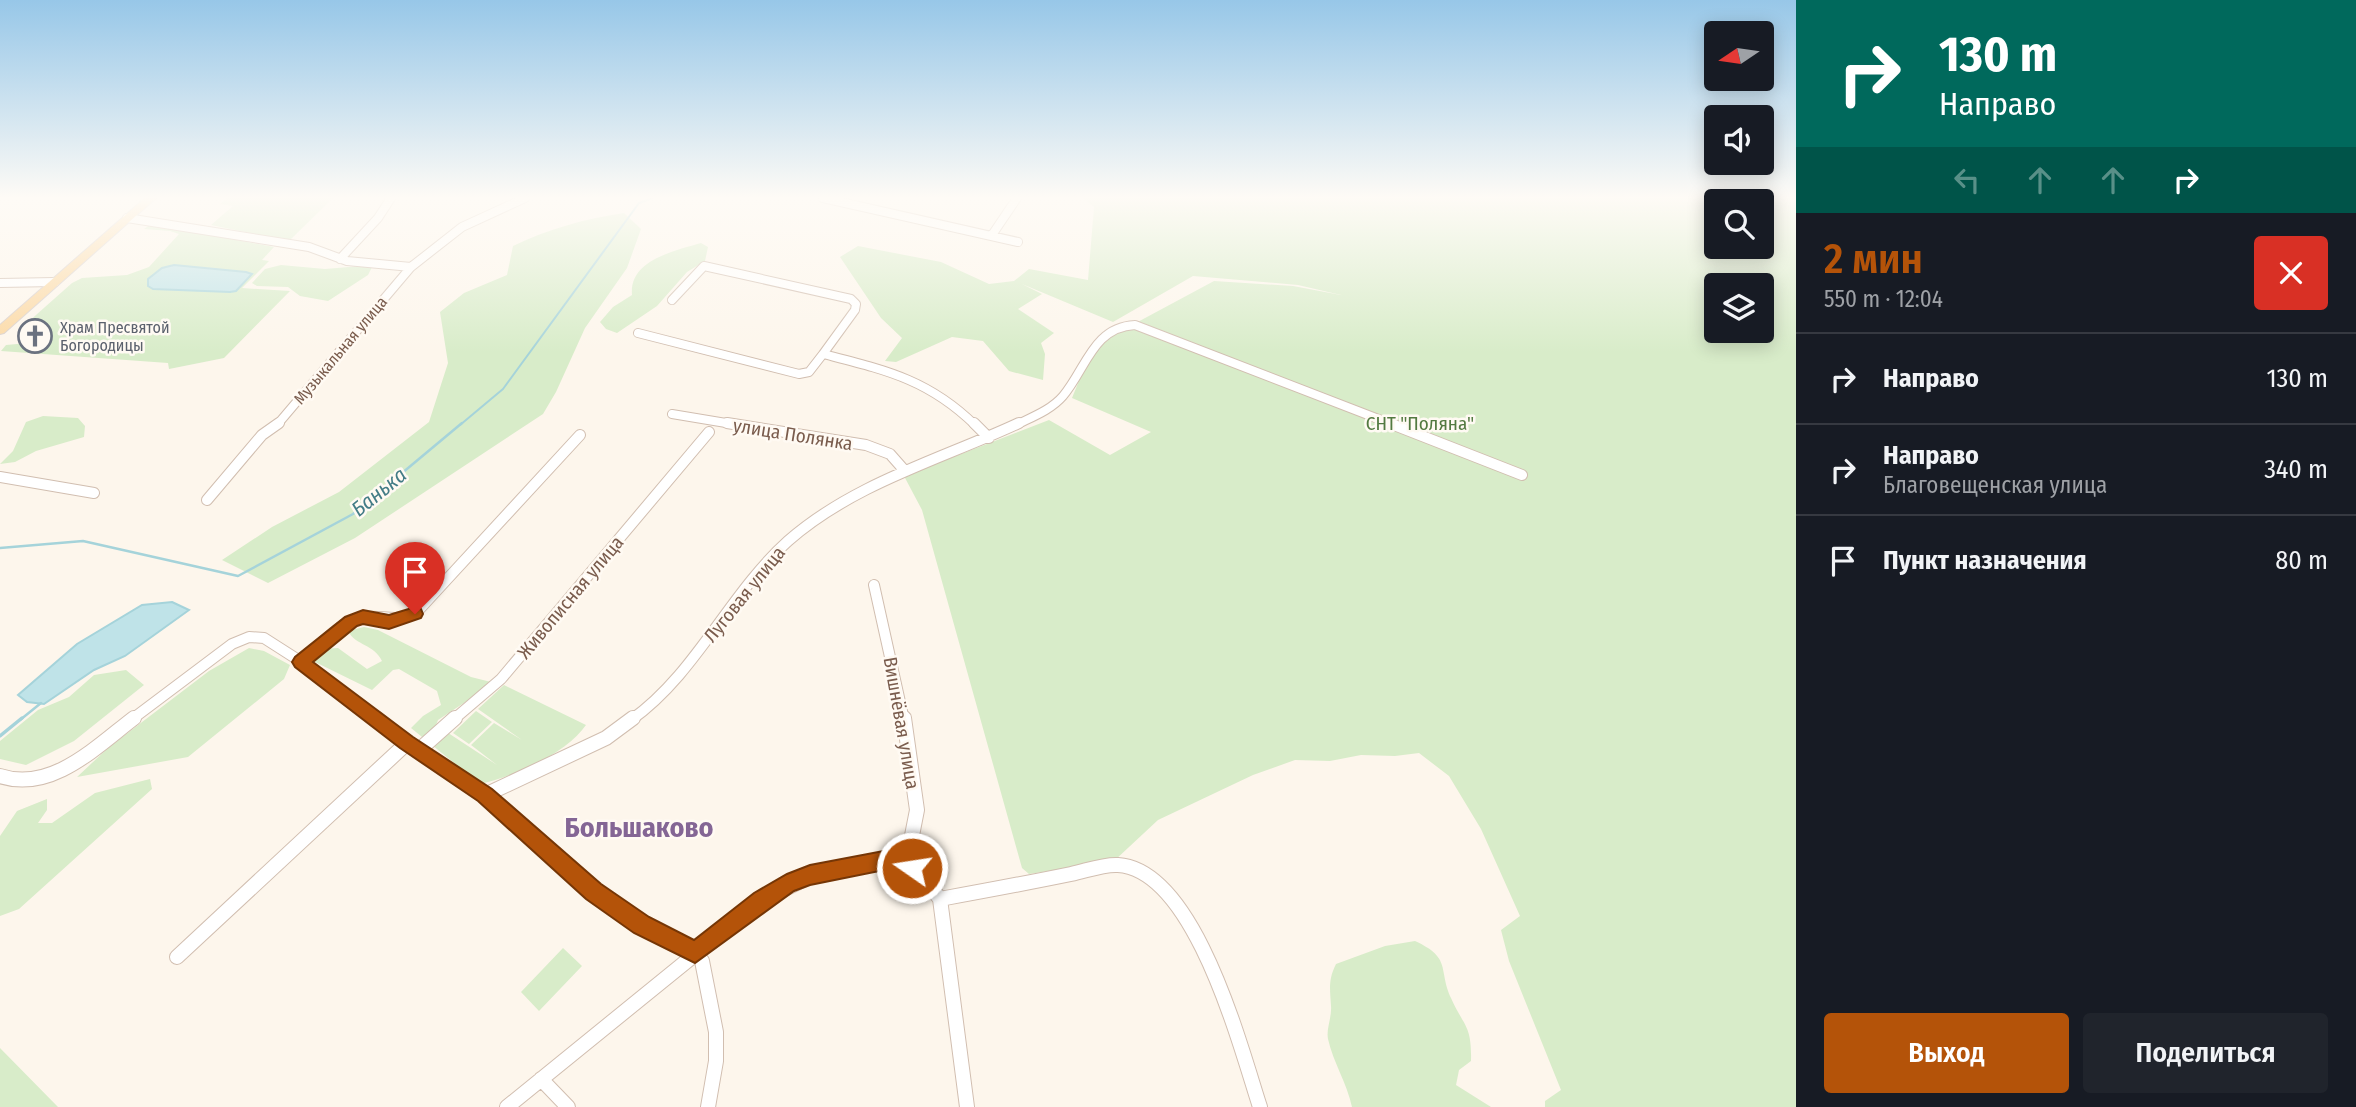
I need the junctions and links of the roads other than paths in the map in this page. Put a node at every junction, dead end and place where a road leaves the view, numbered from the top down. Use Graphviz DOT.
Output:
graph roads {
  1 [pos="91,250"];
  2 [pos="316,250"];
  3 [pos="349,250"];
  4 [pos="433,250"];
  5 [pos="340,259"];
  6 [pos="411,267"];
  7 [pos="55,282"];
  8 [pos="0,283"];
  9 [pos="672,300"];
  10 [pos="0,331"];
  11 [pos="638,333"];
  12 [pos="823,354"];
  13 [pos="672,414"];
  14 [pos="709,432"];
  15 [pos="580,435"];
  16 [pos="989,438"];
  17 [pos="905,471"];
  18 [pos="1522,475"];
  19 [pos="0,477"];
  20 [pos="94,493"];
  21 [pos="206,500"];
  22 [pos="874,584"];
  23 [pos="301,662"];
  24 [pos="412,747"];
  25 [pos="0,776"];
  26 [pos="485,795"];
  27 [pos="907,861"];
  28 [pos="940,899"];
  29 [pos="695,952"];
  30 [pos="177,957"];
  31 [pos="541,1079"];
  32 [pos="507,1107"];
  33 [pos="568,1107"];
  34 [pos="708,1107"];
  35 [pos="967,1107"];
  36 [pos="1260,1107"];
  1 -- 7 [label="main road"];
  2 -- 5 [label="street"];
  3 -- 5 [label="street"];
  4 -- 6 [label="street, Музыкальная улица"];
  5 -- 6 [label="street"];
  6 -- 21 [label="street, Музыкальная улица"];
  7 -- 8 [label="street"];
  7 -- 10 [label="main road"];
  9 -- 12 [label="street"];
  11 -- 12 [label="street"];
  12 -- 16 [label="street"];
  13 -- 17 [label="street, улица Полянка"];
  14 -- 24 [label="street, Живописная улица"];
  15 -- 23 [label="street"];
  16 -- 17 [label="street, Луговая улица"];
  16 -- 18 [label="street, Луговая улица"];
  17 -- 26 [label="street, Луговая улица"];
  19 -- 20 [label="street"];
  22 -- 27 [label="street, Вишнёвая улица"];
  23 -- 24 [label="street"];
  23 -- 25 [label="street"];
  24 -- 26 [label="street"];
  24 -- 30 [label="street, Живописная улица"];
  26 -- 29 [label="street"];
  27 -- 28 [label="street"];
  27 -- 29 [label="street"];
  28 -- 35 [label="street"];
  28 -- 36 [label="street"];
  29 -- 31 [label="street"];
  29 -- 34 [label="street"];
  31 -- 32 [label="street"];
  31 -- 33 [label="street"];
}
